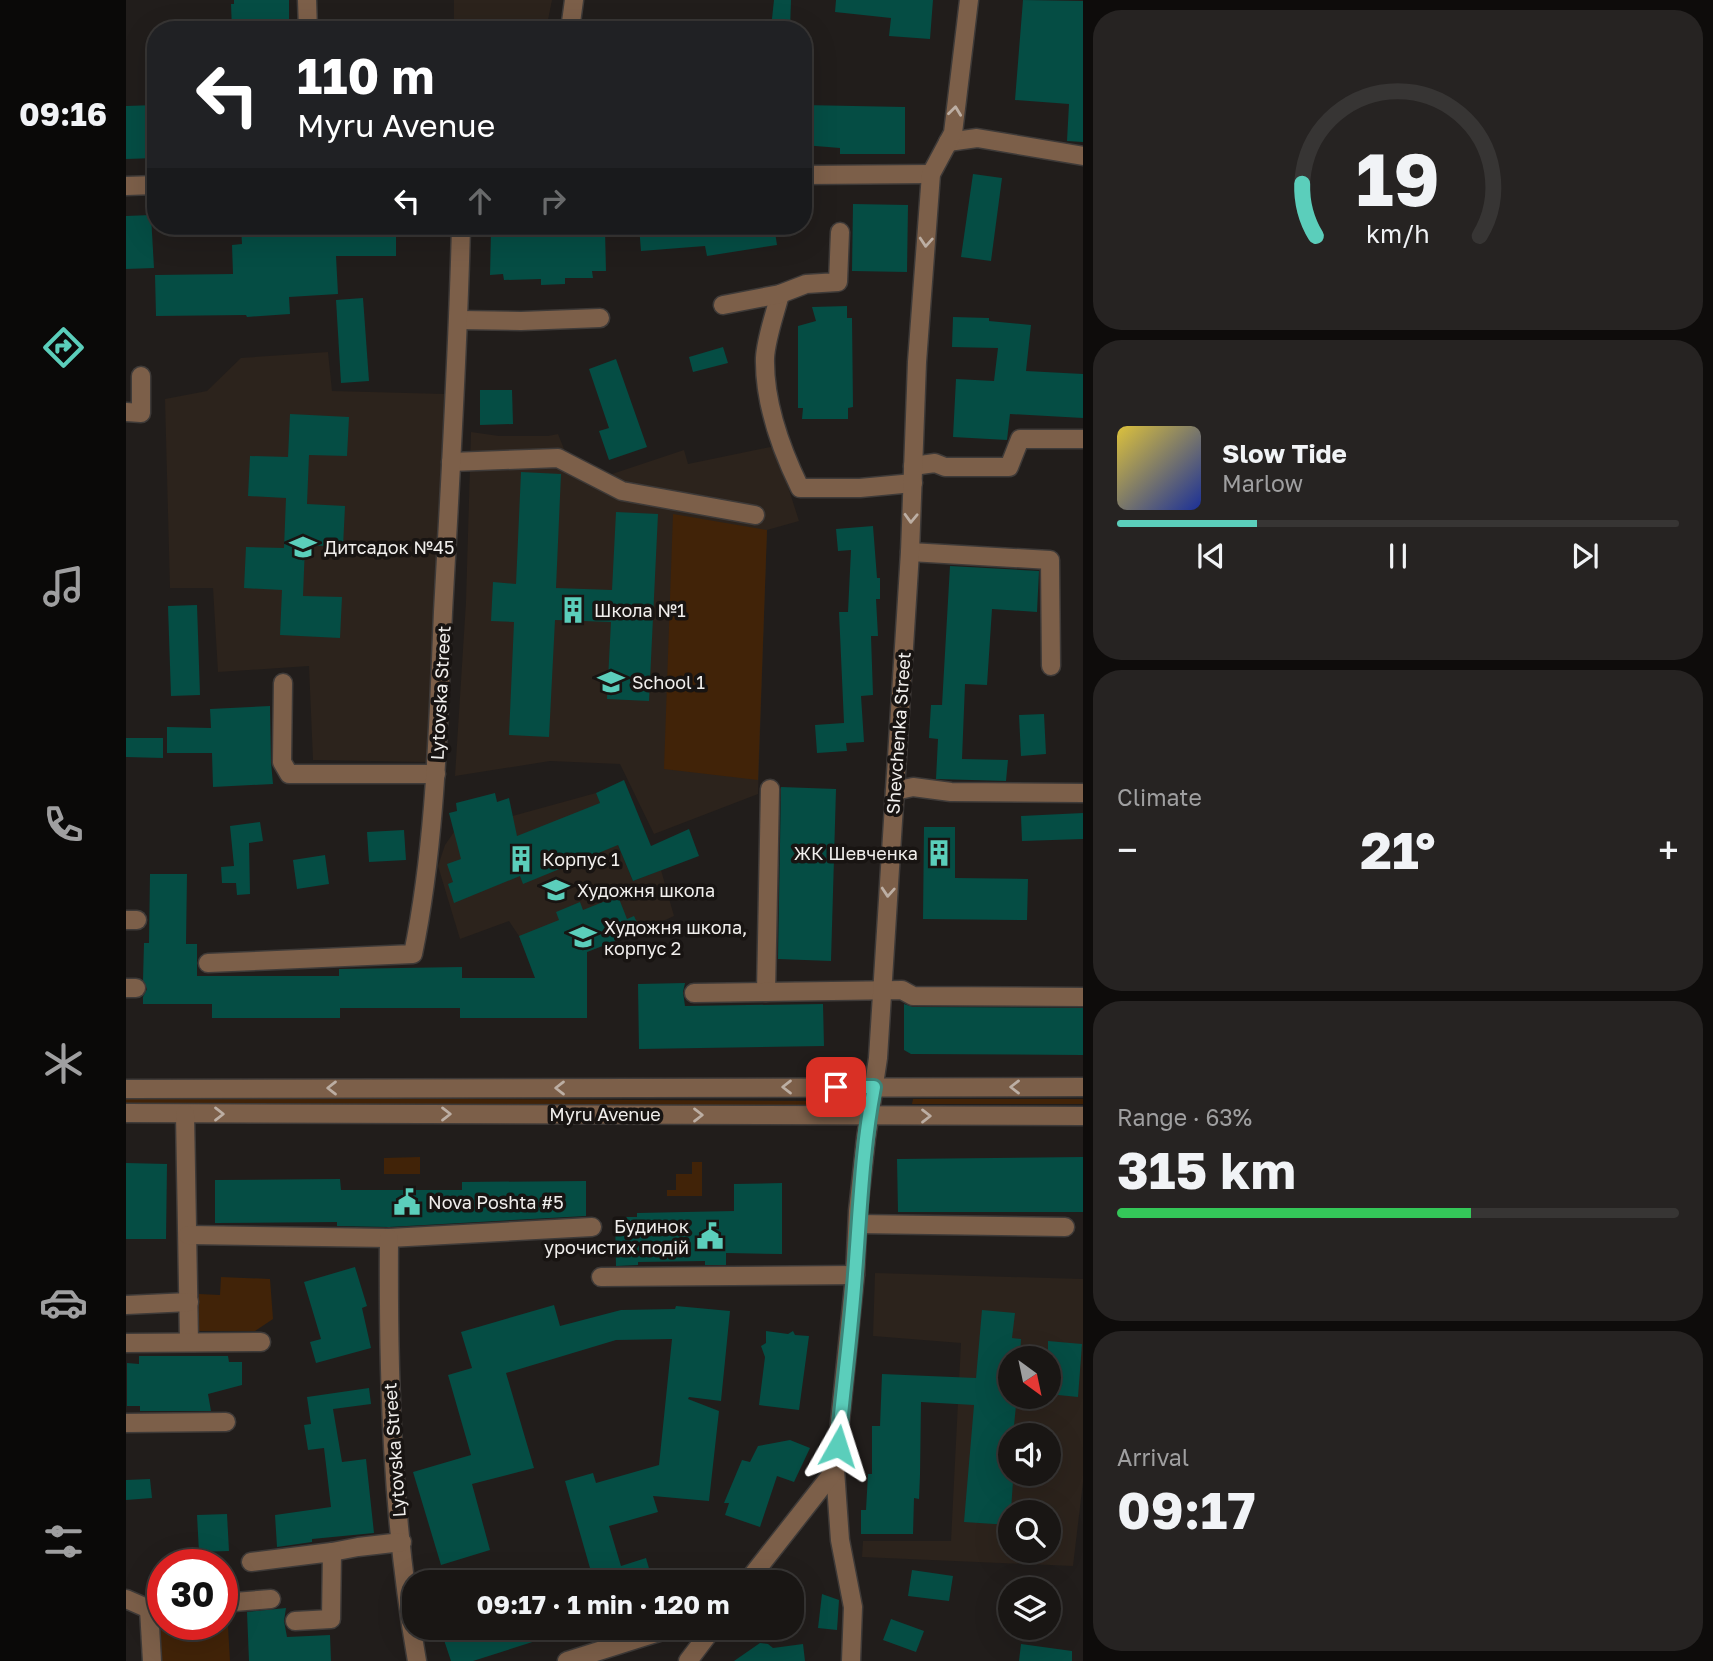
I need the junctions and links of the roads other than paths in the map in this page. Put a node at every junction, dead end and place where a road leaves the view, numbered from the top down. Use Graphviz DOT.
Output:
graph roads {
  1 [pos="307,0"];
  2 [pos="573,0"];
  3 [pos="969,0"];
  4 [pos="308,21"];
  5 [pos="571,21"];
  6 [pos="948,142"];
  7 [pos="1083,156"];
  8 [pos="931,174"];
  9 [pos="812,175"];
  10 [pos="147,185"];
  11 [pos="126,186"];
  12 [pos="840,232"];
  13 [pos="461,235"];
  14 [pos="780,295"];
  15 [pos="723,304"];
  16 [pos="600,318"];
  17 [pos="459,320"];
  18 [pos="141,376"];
  19 [pos="126,412"];
  20 [pos="1083,439"];
  21 [pos="451,462"];
  22 [pos="913,475"];
  23 [pos="755,515"];
  24 [pos="910,552"];
  25 [pos="1051,666"];
  26 [pos="283,682"];
  27 [pos="436,774"];
  28 [pos="771,789"];
  29 [pos="895,791"];
  30 [pos="1083,793"];
  31 [pos="208,963"];
  32 [pos="882,991"];
  33 [pos="766,992"];
  34 [pos="694,993"];
  35 [pos="1083,996"];
  36 [pos="874,1087"];
  37 [pos="1083,1087"];
  38 [pos="126,1089"];
  39 [pos="126,1113"];
  40 [pos="185,1114"];
  41 [pos="869,1115"];
  42 [pos="1083,1116"];
  43 [pos="858,1224"];
  44 [pos="592,1227"];
  45 [pos="1065,1227"];
  46 [pos="188,1235"];
  47 [pos="389,1238"];
  48 [pos="855,1275"];
  49 [pos="601,1277"];
  50 [pos="189,1302"];
  51 [pos="126,1305"];
  52 [pos="189,1342"];
  53 [pos="261,1342"];
  54 [pos="126,1343"];
  55 [pos="226,1422"];
  56 [pos="126,1423"];
  57 [pos="835,1470"];
  58 [pos="402,1542"];
  59 [pos="332,1552"];
  60 [pos="251,1562"];
  61 [pos="756,1570"];
  62 [pos="271,1599"];
  63 [pos="126,1600"];
  64 [pos="238,1602"];
  65 [pos="147,1606"];
  66 [pos="295,1621"];
  67 [pos="154,1640"];
  68 [pos="634,1640"];
  69 [pos="704,1640"];
  70 [pos="152,1661"];
  71 [pos="417,1661"];
  72 [pos="567,1661"];
  73 [pos="688,1661"];
  74 [pos="851,1661"];
  1 -- 4 [label="street"];
  2 -- 5 [label="street"];
  6 -- 3 [label="street, Shevchenka Street, one-way"];
  6 -- 7 [label="street"];
  6 -- 8 [label="street, Shevchenka Street"];
  8 -- 9 [label="street"];
  8 -- 22 [label="street, Shevchenka Street, one-way"];
  10 -- 11 [label="street"];
  12 -- 14 [label="street"];
  13 -- 17 [label="street, Lytovska Street"];
  14 -- 15 [label="street"];
  14 -- 22 [label="street"];
  16 -- 17 [label="street"];
  17 -- 21 [label="street, Lytovska Street"];
  18 -- 19 [label="street"];
  20 -- 22 [label="street"];
  21 -- 23 [label="street"];
  21 -- 27 [label="street, Lytovska Street"];
  22 -- 24 [label="street, Shevchenka Street, one-way"];
  24 -- 25 [label="street"];
  24 -- 29 [label="street, Shevchenka Street"];
  26 -- 27 [label="street"];
  27 -- 31 [label="street, Lytovska Street"];
  28 -- 33 [label="street"];
  29 -- 30 [label="street"];
  29 -- 32 [label="street, Shevchenka Street, one-way"];
  32 -- 33 [label="street"];
  32 -- 35 [label="street"];
  32 -- 36 [label="street, Shevchenka Street"];
  33 -- 34 [label="street"];
  37 -- 36 [label="street, Myru Avenue, one-way"];
  36 -- 38 [label="street, Myru Avenue, one-way"];
  36 -- 41 [label="street, Shevchenka Street"];
  39 -- 40 [label="street, Myru Avenue"];
  40 -- 41 [label="street, Myru Avenue, one-way"];
  40 -- 46 [label="street"];
  41 -- 42 [label="street, Myru Avenue, one-way"];
  41 -- 43 [label="street, Shevchenka Street"];
  43 -- 45 [label="street"];
  43 -- 48 [label="street, Shevchenka Street"];
  44 -- 47 [label="street"];
  46 -- 47 [label="street"];
  46 -- 50 [label="street"];
  47 -- 58 [label="street, Lytovska Street"];
  48 -- 49 [label="street"];
  48 -- 57 [label="street, Shevchenka Street"];
  50 -- 51 [label="street"];
  50 -- 52 [label="street"];
  52 -- 53 [label="street"];
  52 -- 54 [label="street"];
  55 -- 56 [label="street"];
  57 -- 61 [label="street"];
  57 -- 74 [label="street, Shevchenka Street"];
  58 -- 59 [label="street"];
  58 -- 71 [label="street, Lytovska Street"];
  59 -- 60 [label="street"];
  59 -- 66 [label="street"];
  62 -- 64 [label="street"];
  63 -- 65 [label="street"];
  67 -- 70 [label="street"];
  68 -- 72 [label="street"];
  69 -- 73 [label="street"];
}
